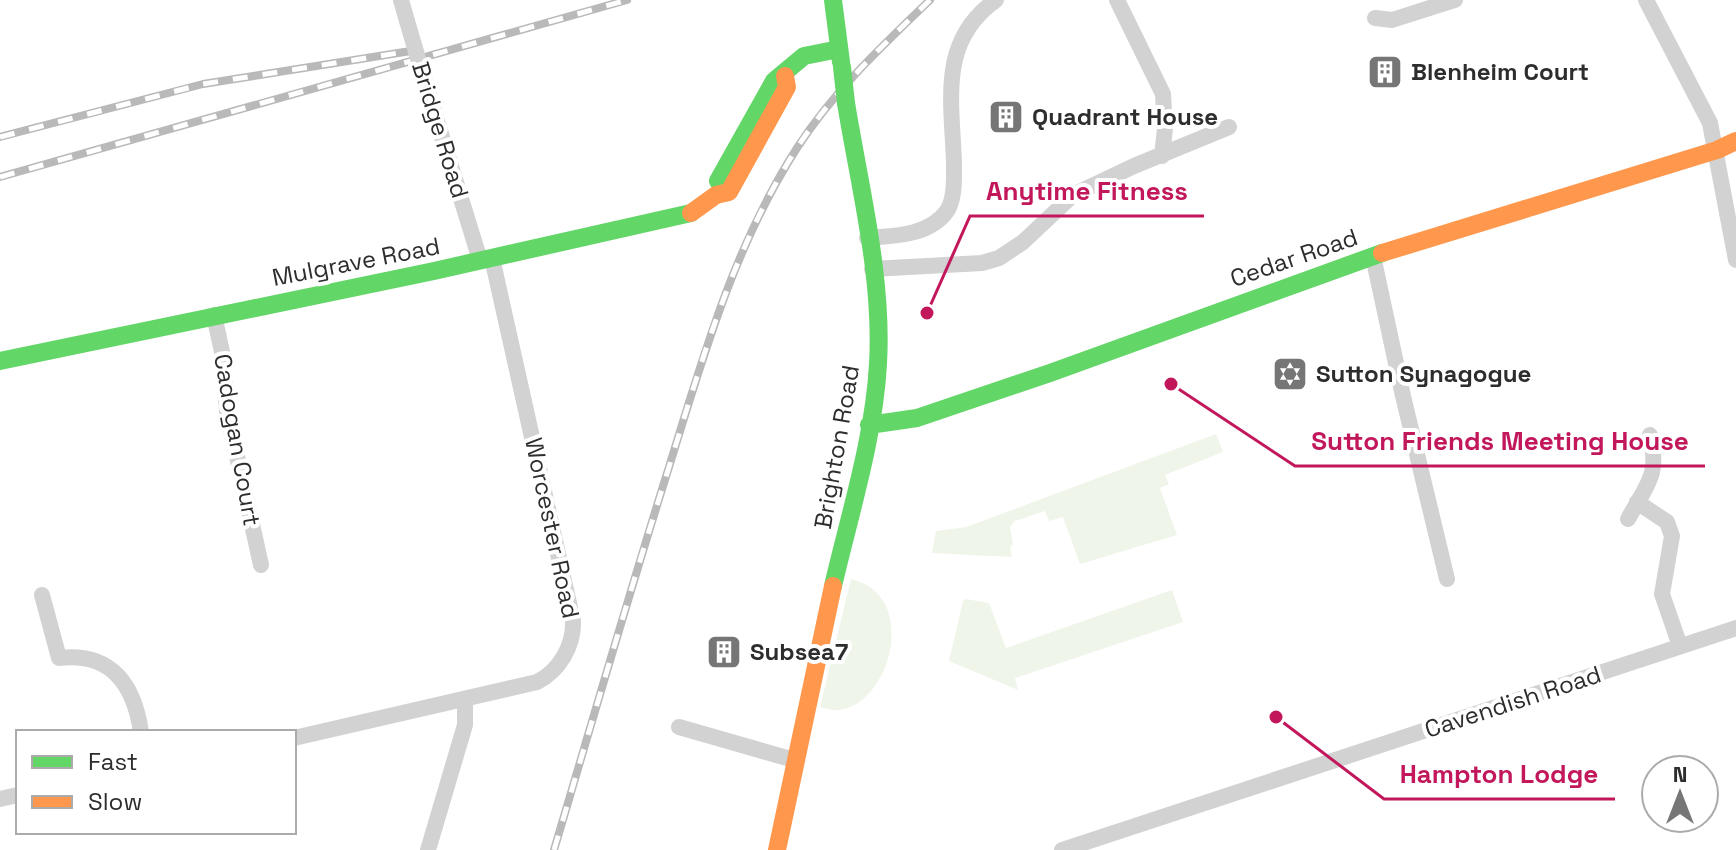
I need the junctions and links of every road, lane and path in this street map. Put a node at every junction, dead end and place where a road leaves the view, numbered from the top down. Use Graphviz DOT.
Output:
graph roads {
  1 [pos="401,0"];
  2 [pos="833,0"];
  3 [pos="996,0"];
  4 [pos="1117,0"];
  5 [pos="1455,0"];
  6 [pos="1646,0"];
  7 [pos="1375,18"];
  8 [pos="840,58"];
  9 [pos="1229,127"];
  10 [pos="1736,141"];
  11 [pos="1717,150"];
  12 [pos="1162,156"];
  13 [pos="867,238"];
  14 [pos="1373,256"];
  15 [pos="486,259"];
  16 [pos="1736,260"];
  17 [pos="872,269"];
  18 [pos="214,315"];
  19 [pos="0,361"];
  20 [pos="869,425"];
  21 [pos="1650,435"];
  22 [pos="1637,502"];
  23 [pos="1628,519"];
  24 [pos="261,565"];
  25 [pos="1447,579"];
  26 [pos="42,595"];
  27 [pos="1736,628"];
  28 [pos="1680,646"];
  29 [pos="465,700"];
  30 [pos="679,727"];
  31 [pos="141,730"];
  32 [pos="296,738"];
  33 [pos="794,760"];
  34 [pos="428,850"];
  35 [pos="777,850"];
  36 [pos="1062,850"];
  1 -- 15 [label="street, Bridge Road, bridge"];
  2 -- 8 [label="street, Brighton Road"];
  3 -- 13 [label="street"];
  4 -- 12 [label="street"];
  5 -- 7 [label="street"];
  6 -- 11 [label="street"];
  8 -- 13 [label="street, Brighton Road, bridge"];
  8 -- 15 [label="street, Mulgrave Road"];
  9 -- 12 [label="street"];
  10 -- 11 [label="street, Cedar Road"];
  11 -- 14 [label="street, Cedar Road"];
  11 -- 16 [label="street"];
  12 -- 17 [label="street"];
  13 -- 17 [label="street, Brighton Road"];
  14 -- 20 [label="street, Cedar Road"];
  14 -- 25 [label="street"];
  15 -- 18 [label="street, Mulgrave Road"];
  15 -- 29 [label="street, Worcester Road"];
  17 -- 20 [label="street, Brighton Road"];
  18 -- 19 [label="street, Mulgrave Road"];
  18 -- 24 [label="street, Cadogan Court"];
  20 -- 33 [label="street, Brighton Road"];
  21 -- 22 [label="street"];
  22 -- 23 [label="street"];
  22 -- 28 [label="street"];
  26 -- 31 [label="street"];
  27 -- 28 [label="street, Cavendish Road"];
  28 -- 36 [label="street, Cavendish Road"];
  29 -- 32 [label="street, Worcester Road"];
  29 -- 34 [label="street"];
  30 -- 33 [label="street"];
  33 -- 35 [label="street, Brighton Road"];
}
